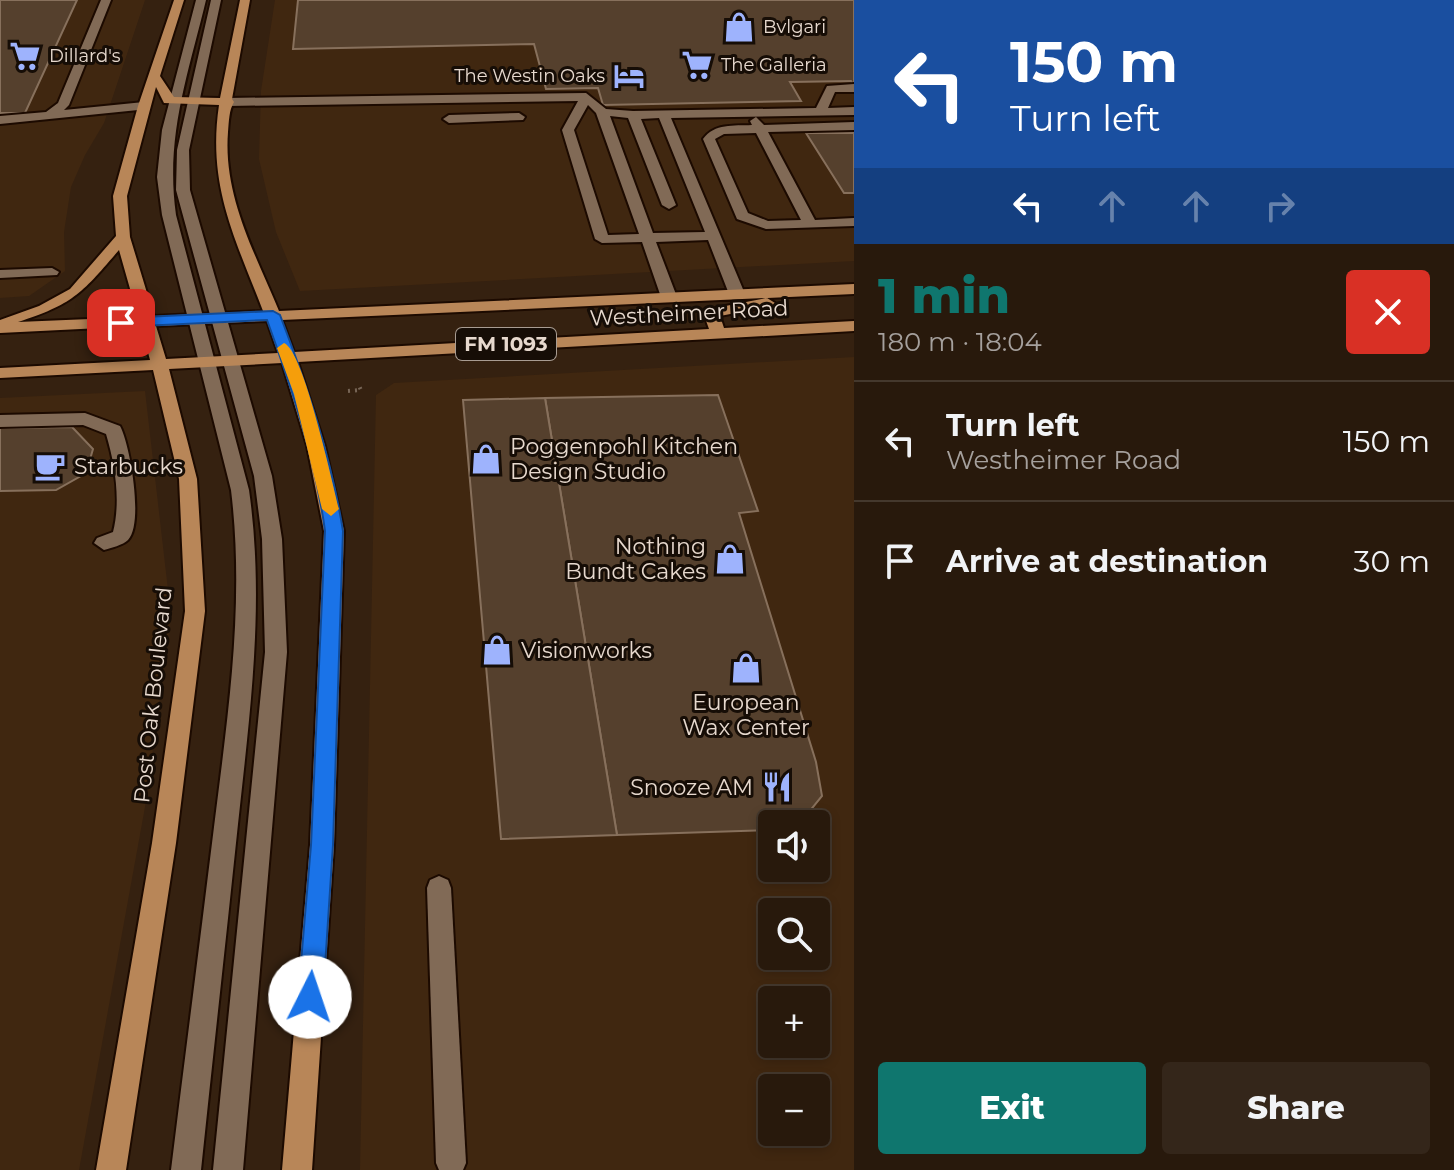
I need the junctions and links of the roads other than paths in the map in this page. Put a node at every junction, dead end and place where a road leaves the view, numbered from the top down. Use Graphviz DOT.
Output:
graph roads {
  1 [pos="106,0"];
  2 [pos="179,0"];
  3 [pos="201,0"];
  4 [pos="216,0"];
  5 [pos="245,0"];
  6 [pos="155,78"];
  7 [pos="854,88"];
  8 [pos="586,97"];
  9 [pos="447,99"];
  10 [pos="184,102"];
  11 [pos="228,102"];
  12 [pos="144,106"];
  13 [pos="854,111"];
  14 [pos="602,112"];
  15 [pos="820,112"];
  16 [pos="753,114"];
  17 [pos="50,115"];
  18 [pos="633,115"];
  19 [pos="664,115"];
  20 [pos="519,117"];
  21 [pos="0,120"];
  22 [pos="854,126"];
  23 [pos="760,128"];
  24 [pos="669,205"];
  25 [pos="854,222"];
  26 [pos="810,224"];
  27 [pos="714,236"];
  28 [pos="123,237"];
  29 [pos="648,238"];
  30 [pos="52,272"];
  31 [pos="0,274"];
  32 [pos="854,289"];
  33 [pos="737,294"];
  34 [pos="669,297"];
  35 [pos="273,315"];
  36 [pos="217,318"];
  37 [pos="196,319"];
  38 [pos="148,322"];
  39 [pos="0,326"];
  40 [pos="854,326"];
  41 [pos="718,333"];
  42 [pos="287,356"];
  43 [pos="230,360"];
  44 [pos="206,361"];
  45 [pos="159,364"];
  46 [pos="0,373"];
  47 [pos="0,421"];
  48 [pos="104,543"];
  49 [pos="439,888"];
  50 [pos="451,1163"];
  51 [pos="111,1170"];
  52 [pos="186,1170"];
  53 [pos="228,1170"];
  54 [pos="297,1170"];
  1 -- 17 [label="lane"];
  2 -- 6 [label="main road, Post Oak Boulevard"];
  3 -- 10 [label="lane"];
  4 -- 10 [label="lane"];
  5 -- 11 [label="main road"];
  6 -- 10 [label="main road"];
  6 -- 12 [label="main road, Post Oak Boulevard"];
  7 -- 15 [label="lane"];
  8 -- 9 [label="lane"];
  8 -- 14 [label="lane"];
  8 -- 29 [label="lane"];
  9 -- 11 [label="lane"];
  9 -- 20 [label="lane"];
  10 -- 11 [label="main road"];
  10 -- 36 [label="lane"];
  10 -- 37 [label="lane"];
  11 -- 35 [label="main road"];
  12 -- 17 [label="lane"];
  12 -- 28 [label="main road, Post Oak Boulevard"];
  13 -- 15 [label="lane"];
  14 -- 18 [label="lane"];
  14 -- 29 [label="lane"];
  15 -- 16 [label="lane"];
  16 -- 19 [label="lane"];
  16 -- 23 [label="lane"];
  17 -- 21 [label="lane"];
  18 -- 19 [label="lane"];
  18 -- 24 [label="lane"];
  19 -- 27 [label="lane"];
  22 -- 23 [label="lane"];
  23 -- 26 [label="lane"];
  23 -- 26 [label="lane"];
  25 -- 26 [label="lane"];
  27 -- 29 [label="lane"];
  27 -- 33 [label="lane"];
  28 -- 38 [label="main road, Post Oak Boulevard"];
  28 -- 39 [label="main road"];
  29 -- 34 [label="lane"];
  30 -- 31 [label="lane"];
  32 -- 33 [label="main road, Westheimer Road / FM 1093"];
  32 -- 41 [label="main road"];
  33 -- 34 [label="main road, Westheimer Road / FM 1093"];
  34 -- 35 [label="main road, Westheimer Road / FM 1093"];
  35 -- 36 [label="main road, Westheimer Road / FM 1093"];
  35 -- 42 [label="main road"];
  36 -- 37 [label="main road, Westheimer Road / FM 1093"];
  36 -- 43 [label="lane"];
  37 -- 38 [label="main road, Westheimer Road / FM 1093"];
  37 -- 44 [label="lane"];
  38 -- 39 [label="main road, Westheimer Road / FM 1093"];
  38 -- 45 [label="main road, Post Oak Boulevard"];
  40 -- 41 [label="main road, Westheimer Road / FM 1093"];
  41 -- 42 [label="main road, Westheimer Road / FM 1093"];
  42 -- 43 [label="main road, Westheimer Road / FM 1093"];
  42 -- 54 [label="main road"];
  43 -- 44 [label="main road, Westheimer Road / FM 1093"];
  43 -- 53 [label="lane"];
  44 -- 45 [label="main road, Westheimer Road / FM 1093"];
  44 -- 52 [label="lane"];
  45 -- 46 [label="main road, Westheimer Road / FM 1093"];
  45 -- 51 [label="main road, Post Oak Boulevard"];
  47 -- 48 [label="lane"];
  49 -- 50 [label="lane"];
}
